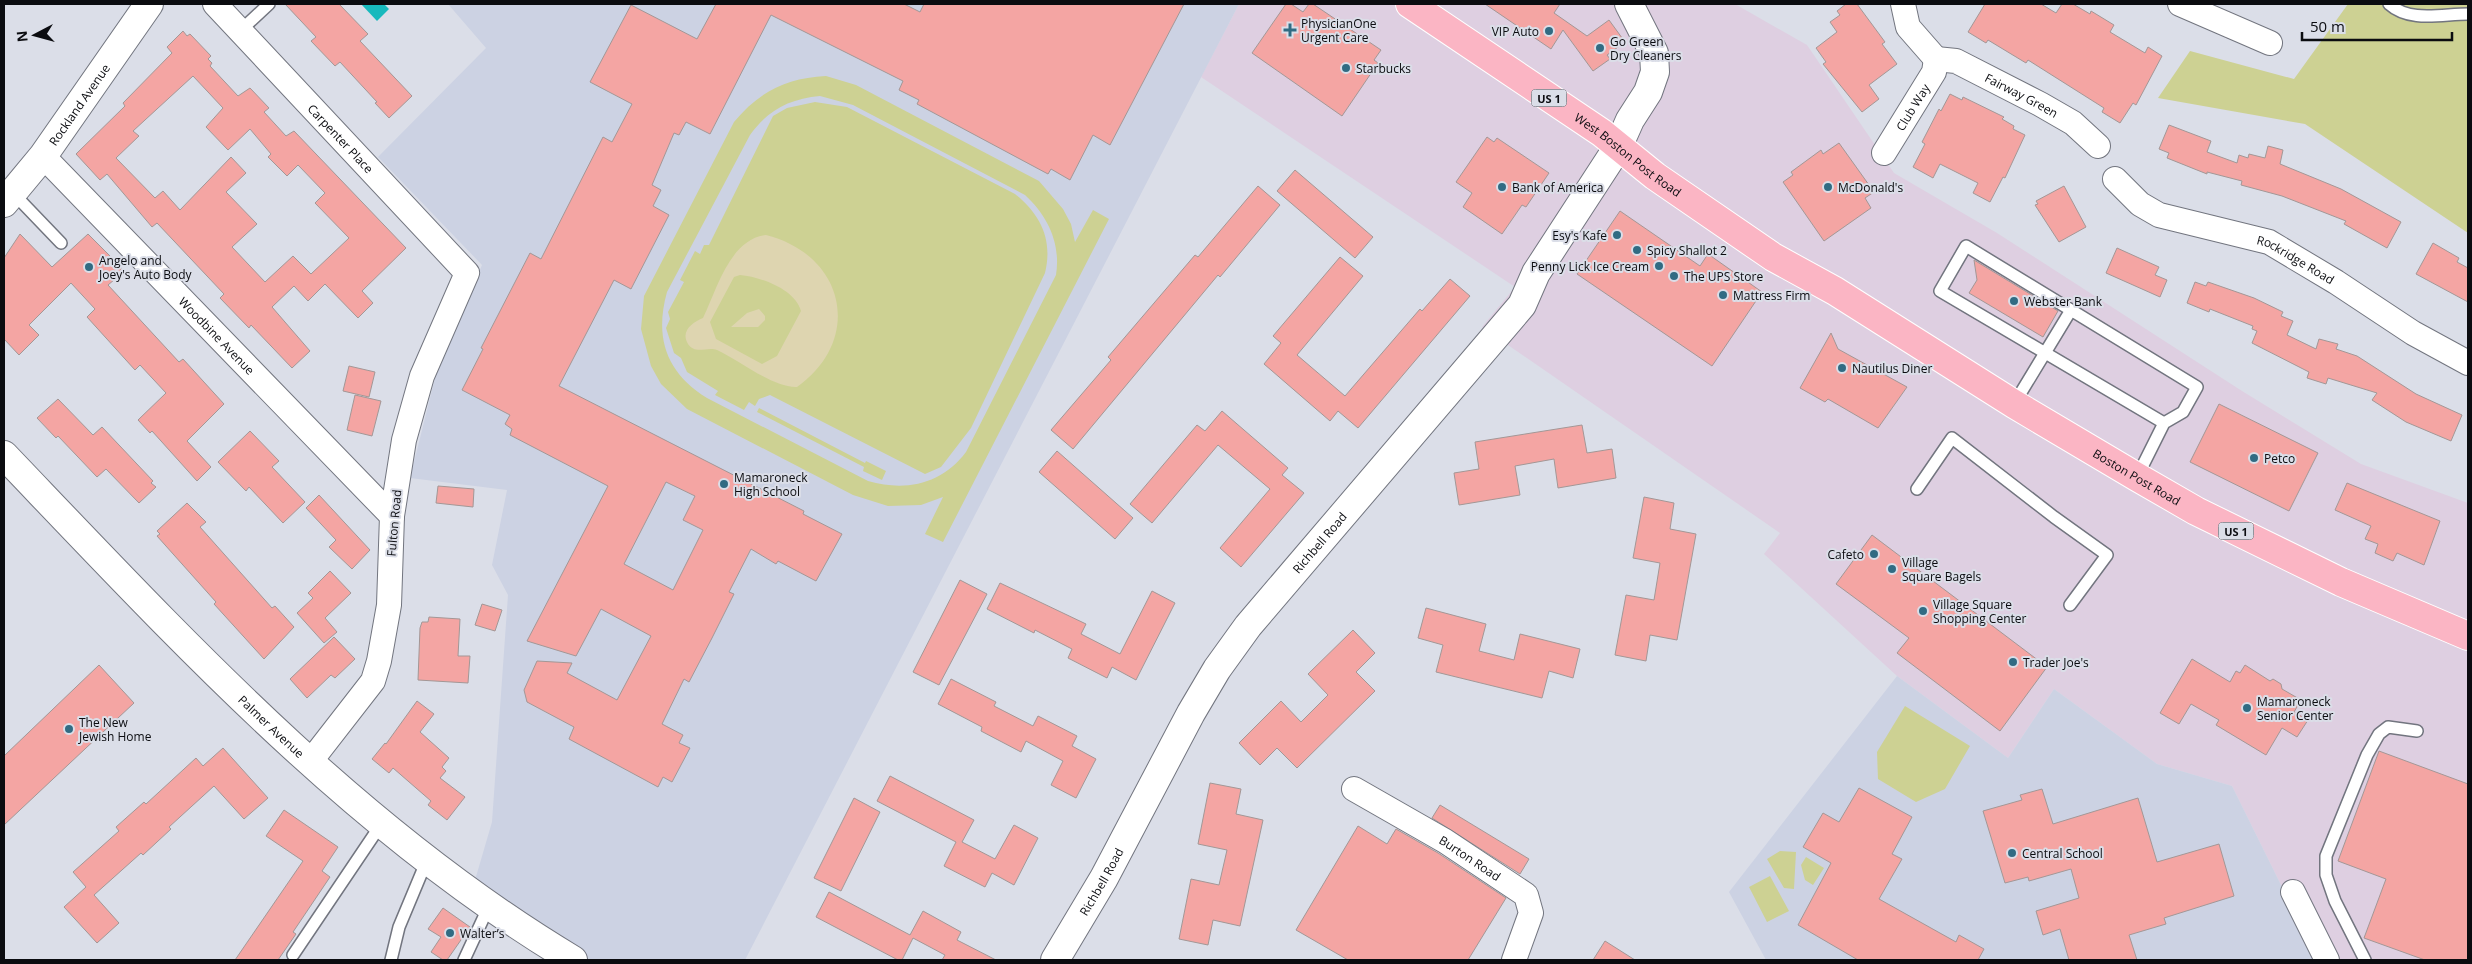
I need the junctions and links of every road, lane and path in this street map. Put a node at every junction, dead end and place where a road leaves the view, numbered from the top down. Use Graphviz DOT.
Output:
graph roads {
  1 [pos="149,4"];
  2 [pos="215,4"];
  3 [pos="269,4"];
  4 [pos="1410,4"];
  5 [pos="1629,4"];
  6 [pos="1903,4"];
  7 [pos="2180,4"];
  8 [pos="2389,4"];
  9 [pos="2468,14"];
  10 [pos="240,31"];
  11 [pos="2270,43"];
  12 [pos="1936,59"];
  13 [pos="2098,146"];
  14 [pos="1618,147"];
  15 [pos="1884,153"];
  16 [pos="43,156"];
  17 [pos="2115,179"];
  18 [pos="8,198"];
  19 [pos="62,243"];
  20 [pos="467,273"];
  21 [pos="1824,285"];
  22 [pos="2071,310"];
  23 [pos="2046,353"];
  24 [pos="2468,363"];
  25 [pos="2014,404"];
  26 [pos="2164,423"];
  27 [pos="4,455"];
  28 [pos="2136,477"];
  29 [pos="1917,489"];
  30 [pos="392,516"];
  31 [pos="2070,605"];
  32 [pos="2468,636"];
  33 [pos="2417,731"];
  34 [pos="310,762"];
  35 [pos="1354,788"];
  36 [pos="382,824"];
  37 [pos="427,859"];
  38 [pos="2293,892"];
  39 [pos="489,906"];
  40 [pos="293,955"];
  41 [pos="391,960"];
  42 [pos="464,960"];
  43 [pos="573,960"];
  44 [pos="1054,960"];
  45 [pos="1514,960"];
  46 [pos="2327,960"];
  47 [pos="2364,960"];
  1 -- 16 [label="street, Rockland Avenue"];
  2 -- 10 [label="street, Carpenter Place"];
  3 -- 10 [label="lane"];
  4 -- 14 [label="main road, West Boston Post Road / US 1"];
  5 -- 14 [label="street, Richbell Road"];
  6 -- 12 [label="street"];
  7 -- 11 [label="street"];
  8 -- 9 [label="lane"];
  10 -- 20 [label="street, Carpenter Place"];
  12 -- 13 [label="street, Fairway Green"];
  12 -- 15 [label="street, Club Way"];
  14 -- 21 [label="main road, West Boston Post Road / US 1"];
  14 -- 44 [label="street, Richbell Road"];
  16 -- 18 [label="street, Rockland Avenue"];
  16 -- 30 [label="street, Woodbine Avenue"];
  17 -- 24 [label="street, Rockridge Road"];
  18 -- 19 [label="lane"];
  20 -- 30 [label="street, Fulton Road"];
  21 -- 25 [label="main road, Boston Post Road / US 1"];
  22 -- 23 [label="lane"];
  22 -- 23 [label="lane"];
  22 -- 26 [label="lane"];
  23 -- 25 [label="lane"];
  23 -- 26 [label="lane"];
  25 -- 28 [label="main road, Boston Post Road / US 1"];
  26 -- 28 [label="lane"];
  27 -- 34 [label="street, Palmer Avenue"];
  28 -- 32 [label="main road, Boston Post Road / US 1"];
  29 -- 31 [label="lane"];
  30 -- 34 [label="street, Fulton Road"];
  33 -- 47 [label="lane"];
  34 -- 36 [label="street, Palmer Avenue"];
  35 -- 45 [label="street, Burton Road"];
  36 -- 37 [label="street, Palmer Avenue"];
  36 -- 40 [label="lane"];
  37 -- 39 [label="street, Palmer Avenue"];
  37 -- 41 [label="lane"];
  38 -- 46 [label="street"];
  39 -- 42 [label="lane"];
  39 -- 43 [label="street, Palmer Avenue"];
}
